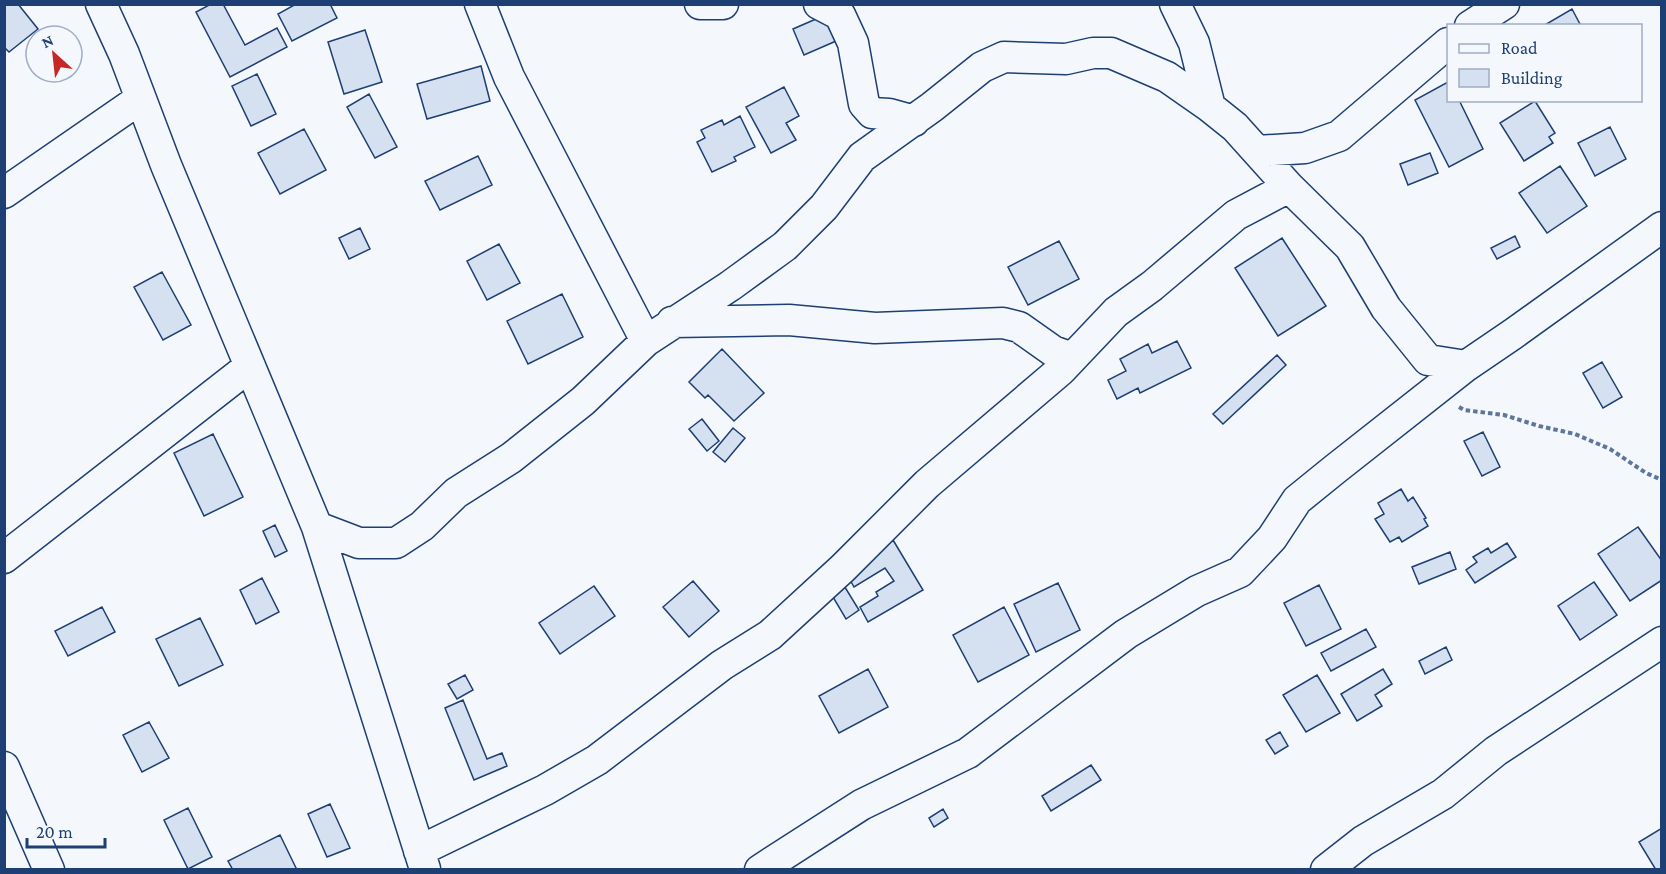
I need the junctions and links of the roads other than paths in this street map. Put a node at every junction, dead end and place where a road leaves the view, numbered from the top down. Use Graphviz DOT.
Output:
graph roads {
  1 [pos="480,4"];
  2 [pos="700,4"];
  3 [pos="723,4"];
  4 [pos="819,4"];
  5 [pos="1175,4"];
  6 [pos="1504,4"];
  7 [pos="109,7"];
  8 [pos="1473,24"];
  9 [pos="1447,45"];
  10 [pos="140,99"];
  11 [pos="1210,107"];
  12 [pos="914,121"];
  13 [pos="1257,151"];
  14 [pos="1289,187"];
  15 [pos="4,193"];
  16 [pos="1662,227"];
  17 [pos="672,322"];
  18 [pos="646,341"];
  19 [pos="1072,358"];
  20 [pos="249,366"];
  21 [pos="1466,366"];
  22 [pos="317,527"];
  23 [pos="4,558"];
  24 [pos="1662,642"];
  25 [pos="4,767"];
  26 [pos="422,860"];
  27 [pos="49,870"];
  28 [pos="760,870"];
  29 [pos="1326,870"];
  1 -- 18 [label="street"];
  2 -- 3 [label="street"];
  4 -- 12 [label="street"];
  5 -- 11 [label="street"];
  6 -- 8 [label="street"];
  7 -- 10 [label="street"];
  9 -- 13 [label="street"];
  10 -- 15 [label="street"];
  10 -- 20 [label="street"];
  11 -- 12 [label="street"];
  11 -- 13 [label="street"];
  12 -- 17 [label="street"];
  13 -- 14 [label="street"];
  14 -- 19 [label="street"];
  14 -- 21 [label="street"];
  16 -- 21 [label="street"];
  17 -- 18 [label="street"];
  17 -- 19 [label="street"];
  18 -- 22 [label="street"];
  19 -- 26 [label="street"];
  20 -- 22 [label="street"];
  20 -- 23 [label="street"];
  21 -- 28 [label="street"];
  22 -- 26 [label="street"];
  24 -- 29 [label="street"];
  25 -- 27 [label="street"];
}
